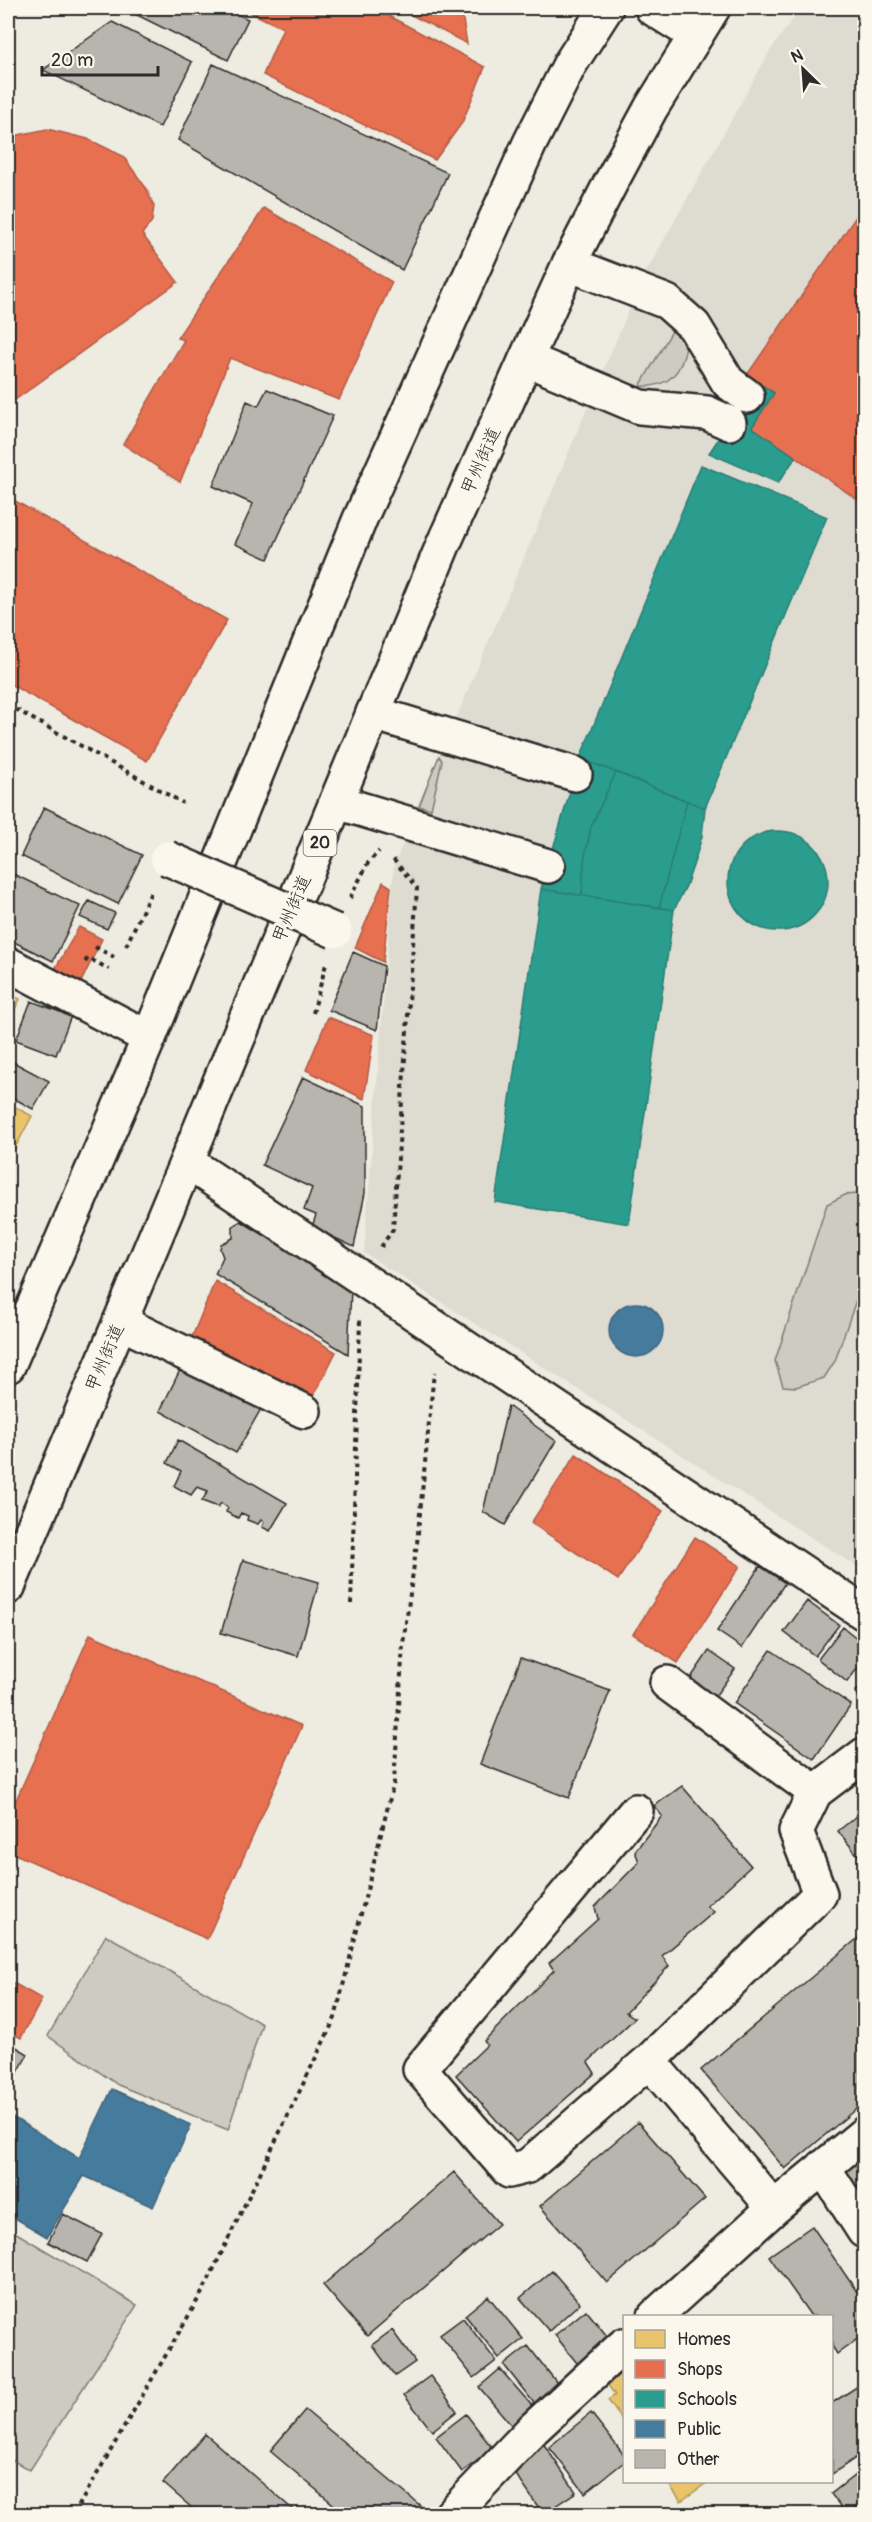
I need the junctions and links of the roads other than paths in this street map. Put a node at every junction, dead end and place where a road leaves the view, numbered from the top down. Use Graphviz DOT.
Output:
graph roads {
  1 [pos="606,8"];
  2 [pos="652,8"];
  3 [pos="713,8"];
  4 [pos="688,21"];
  5 [pos="568,264"];
  6 [pos="526,359"];
  7 [pos="373,713"];
  8 [pos="576,774"];
  9 [pos="337,802"];
  10 [pos="167,858"];
  11 [pos="548,866"];
  12 [pos="335,931"];
  13 [pos="8,964"];
  14 [pos="149,1038"];
  15 [pos="187,1162"];
  16 [pos="120,1322"];
  17 [pos="8,1366"];
  18 [pos="304,1411"];
  19 [pos="8,1587"];
  20 [pos="864,1613"];
  21 [pos="667,1683"];
  22 [pos="864,1755"];
  23 [pos="815,1792"];
  24 [pos="636,1811"];
  25 [pos="649,2061"];
  26 [pos="864,2134"];
  27 [pos="823,2167"];
  28 [pos="774,2208"];
  29 [pos="864,2231"];
  30 [pos="657,2315"];
  31 [pos="623,2346"];
  32 [pos="452,2514"];
  1 -- 14 [label="main road"];
  2 -- 4 [label="main road"];
  3 -- 4 [label="main road, 20"];
  4 -- 5 [label="main road, 甲州街道 / 20"];
  5 -- 6 [label="main road, 甲州街道 / 20"];
  5 -- 6 [label="main road"];
  6 -- 7 [label="main road, 甲州街道 / 20"];
  7 -- 8 [label="main road"];
  7 -- 9 [label="main road, 甲州街道 / 20"];
  9 -- 11 [label="main road"];
  9 -- 15 [label="main road, 甲州街道 / 20"];
  10 -- 12 [label="main road, bridge"];
  13 -- 14 [label="main road"];
  14 -- 17 [label="main road"];
  15 -- 16 [label="main road, 甲州街道 / 20"];
  15 -- 20 [label="main road"];
  16 -- 18 [label="main road"];
  16 -- 19 [label="main road, 甲州街道 / 20"];
  21 -- 23 [label="main road"];
  22 -- 23 [label="main road"];
  23 -- 25 [label="main road"];
  24 -- 25 [label="main road"];
  25 -- 28 [label="main road"];
  26 -- 27 [label="main road"];
  27 -- 28 [label="main road"];
  27 -- 29 [label="main road"];
  28 -- 30 [label="main road"];
  31 -- 32 [label="main road"];
}
